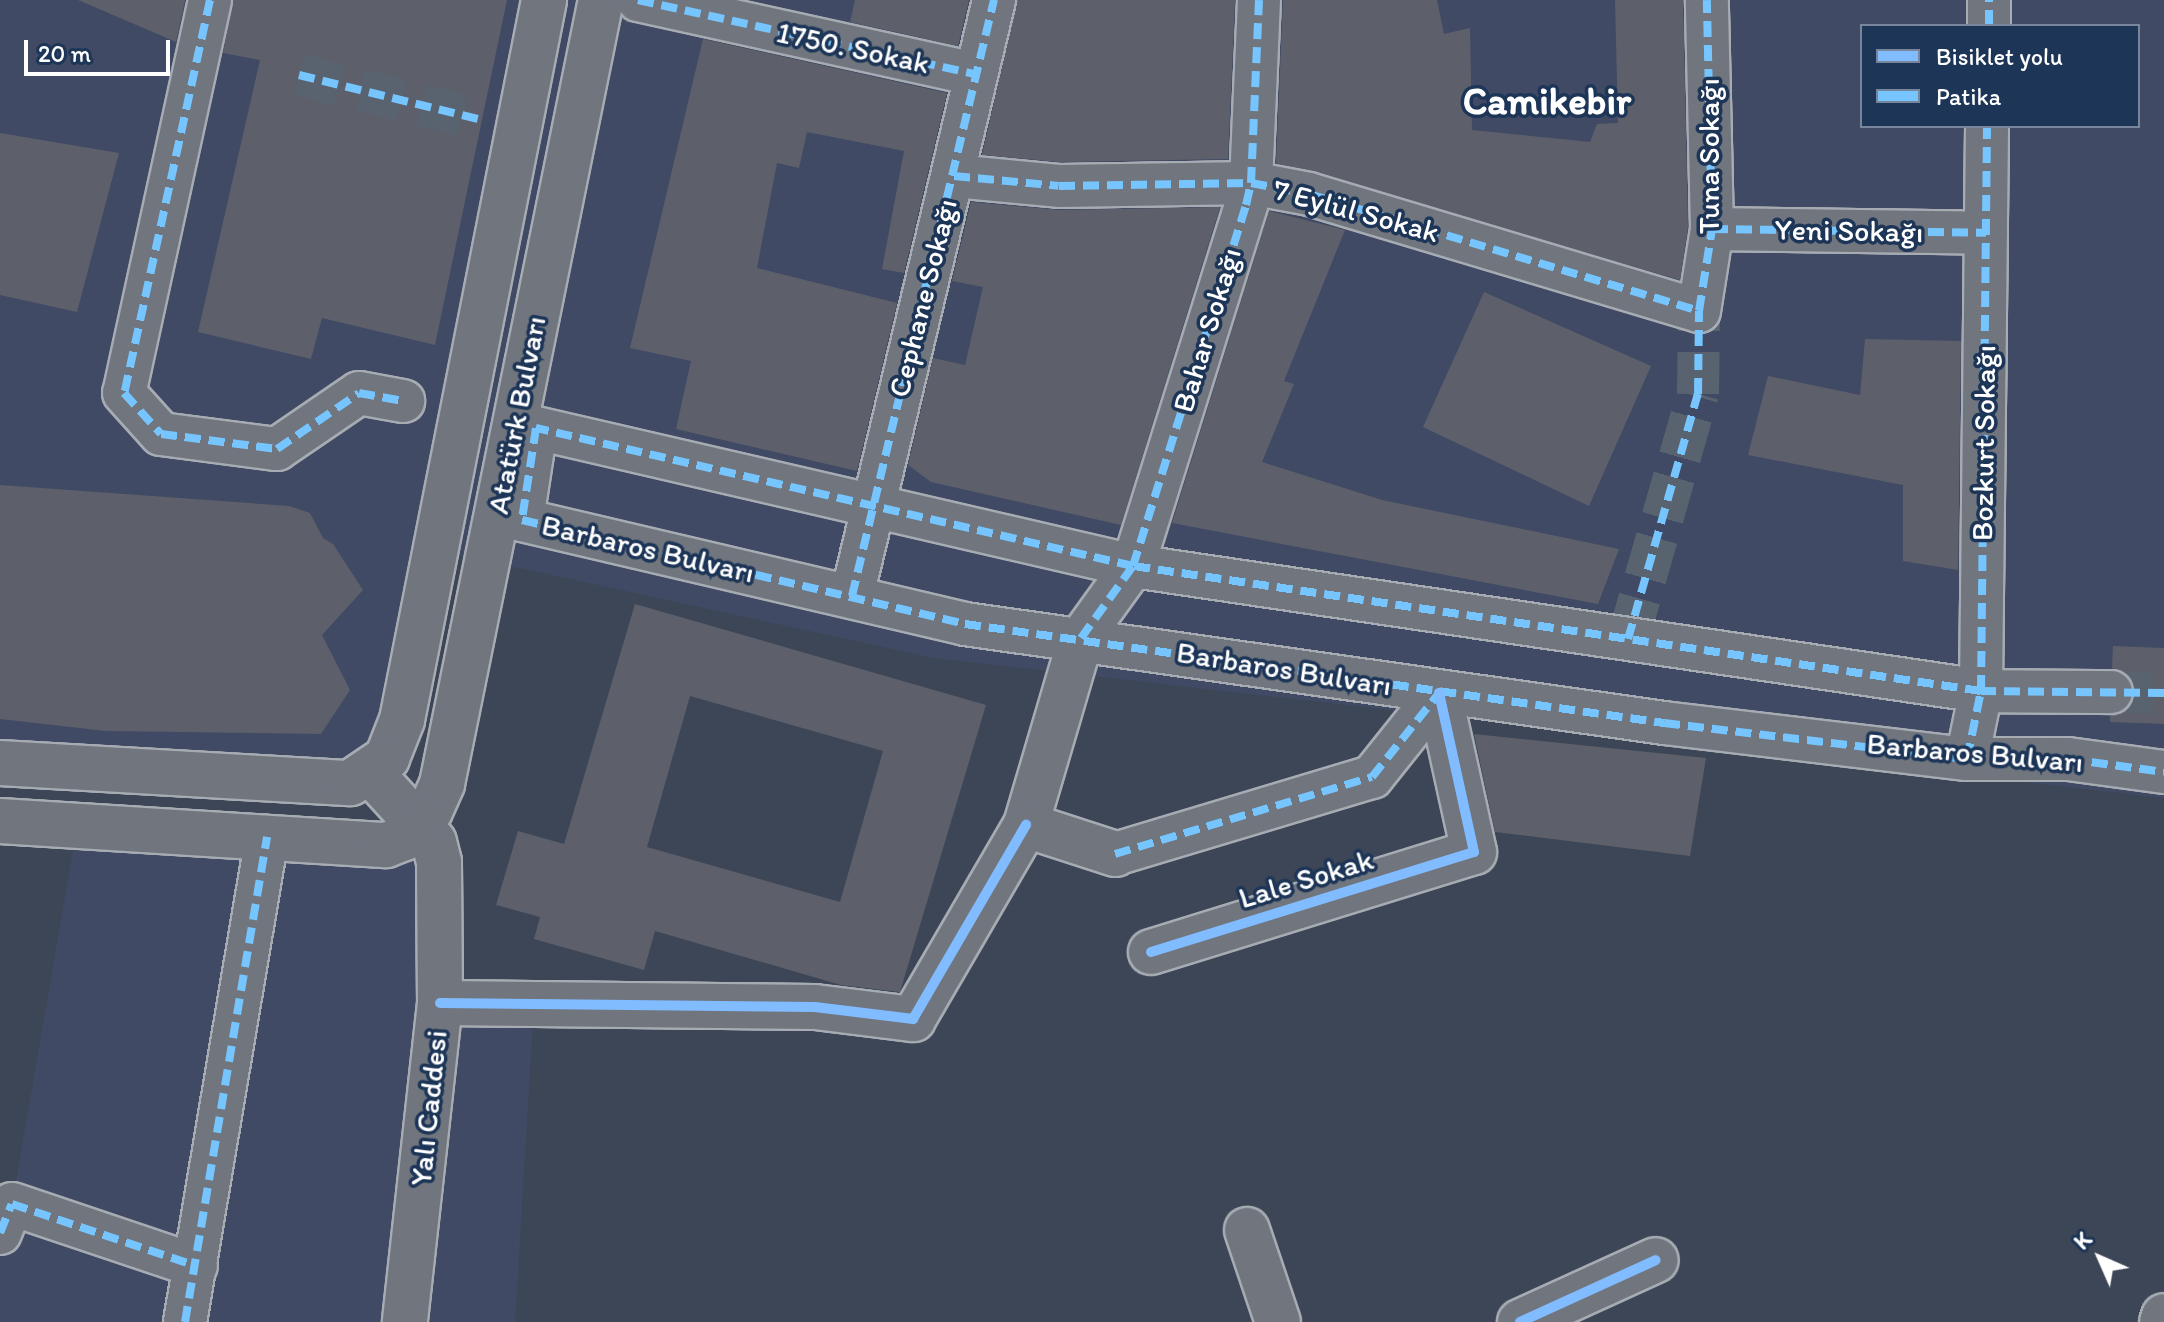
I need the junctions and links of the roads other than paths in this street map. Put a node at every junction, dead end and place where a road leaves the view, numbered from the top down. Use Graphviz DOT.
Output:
graph roads {
  1 [pos="210,0"];
  2 [pos="544,0"];
  3 [pos="601,0"];
  4 [pos="638,0"];
  5 [pos="994,0"];
  6 [pos="1259,0"];
  7 [pos="1707,0"];
  8 [pos="1989,0"];
  9 [pos="1989,24"];
  10 [pos="974,74"];
  11 [pos="1987,128"];
  12 [pos="954,176"];
  13 [pos="1251,183"];
  14 [pos="1712,229"];
  15 [pos="1986,233"];
  16 [pos="1699,311"];
  17 [pos="403,401"];
  18 [pos="869,507"];
  19 [pos="1133,566"];
  20 [pos="852,596"];
  21 [pos="1081,638"];
  22 [pos="1981,691"];
  23 [pos="2111,692"];
  24 [pos="1439,693"];
  25 [pos="1967,759"];
  26 [pos="0,763"];
  27 [pos="2164,772"];
  28 [pos="371,773"];
  29 [pos="0,821"];
  30 [pos="419,824"];
  31 [pos="1026,825"];
  32 [pos="267,837"];
  33 [pos="1115,854"];
  34 [pos="1151,952"];
  35 [pos="440,1003"];
  36 [pos="1247,1230"];
  37 [pos="0,1233"];
  38 [pos="1656,1260"];
  39 [pos="196,1266"];
  40 [pos="2164,1316"];
  41 [pos="185,1322"];
  42 [pos="405,1322"];
  43 [pos="1278,1322"];
  44 [pos="1520,1322"];
  45 [pos="2162,1322"];
  1 -- 17 [label="street"];
  2 -- 28 [label="main road, Atatürk Bulvarı"];
  3 -- 30 [label="main road, Atatürk Bulvarı"];
  4 -- 10 [label="street, 1750. Sokak"];
  5 -- 10 [label="street, Cephane Sokağı"];
  6 -- 13 [label="street, Bahar Sokağı"];
  7 -- 14 [label="street, Tuna Sokağı"];
  8 -- 9 [label="street"];
  10 -- 12 [label="street, Cephane Sokağı"];
  11 -- 15 [label="street, Bozkurt Sokağı"];
  12 -- 13 [label="street, 7 Eylül Sokak"];
  12 -- 18 [label="street, Cephane Sokağı"];
  13 -- 16 [label="street, 7 Eylül Sokak"];
  13 -- 19 [label="street, Bahar Sokağı"];
  14 -- 15 [label="street, Yeni Sokağı"];
  14 -- 16 [label="street, Tuna Sokağı"];
  15 -- 22 [label="street, Bozkurt Sokağı"];
  18 -- 19 [label="street, Barbaros Bulvarı"];
  18 -- 20 [label="street, Cephane Sokağı"];
  18 -- 20 [label="street, Barbaros Bulvarı"];
  19 -- 21 [label="street, Bahar Sokağı"];
  19 -- 22 [label="street, Barbaros Bulvarı"];
  20 -- 21 [label="street, Barbaros Bulvarı"];
  21 -- 24 [label="street, Barbaros Bulvarı"];
  21 -- 31 [label="main road"];
  22 -- 23 [label="street, Barbaros Bulvarı"];
  22 -- 25 [label="street, Bozkurt Sokağı"];
  24 -- 25 [label="street, Barbaros Bulvarı"];
  24 -- 33 [label="street"];
  24 -- 34 [label="main road, Lale Sokak"];
  25 -- 27 [label="street, Barbaros Bulvarı"];
  26 -- 28 [label="main road"];
  28 -- 30 [label="main road, Yalı Caddesi"];
  29 -- 32 [label="main road"];
  30 -- 32 [label="main road"];
  30 -- 35 [label="main road, Yalı Caddesi"];
  31 -- 33 [label="main road"];
  31 -- 35 [label="main road"];
  32 -- 39 [label="street"];
  35 -- 42 [label="main road, Yalı Caddesi"];
  36 -- 43 [label="main road"];
  37 -- 39 [label="street"];
  38 -- 44 [label="main road"];
  39 -- 41 [label="street"];
  40 -- 45 [label="main road"];
}
